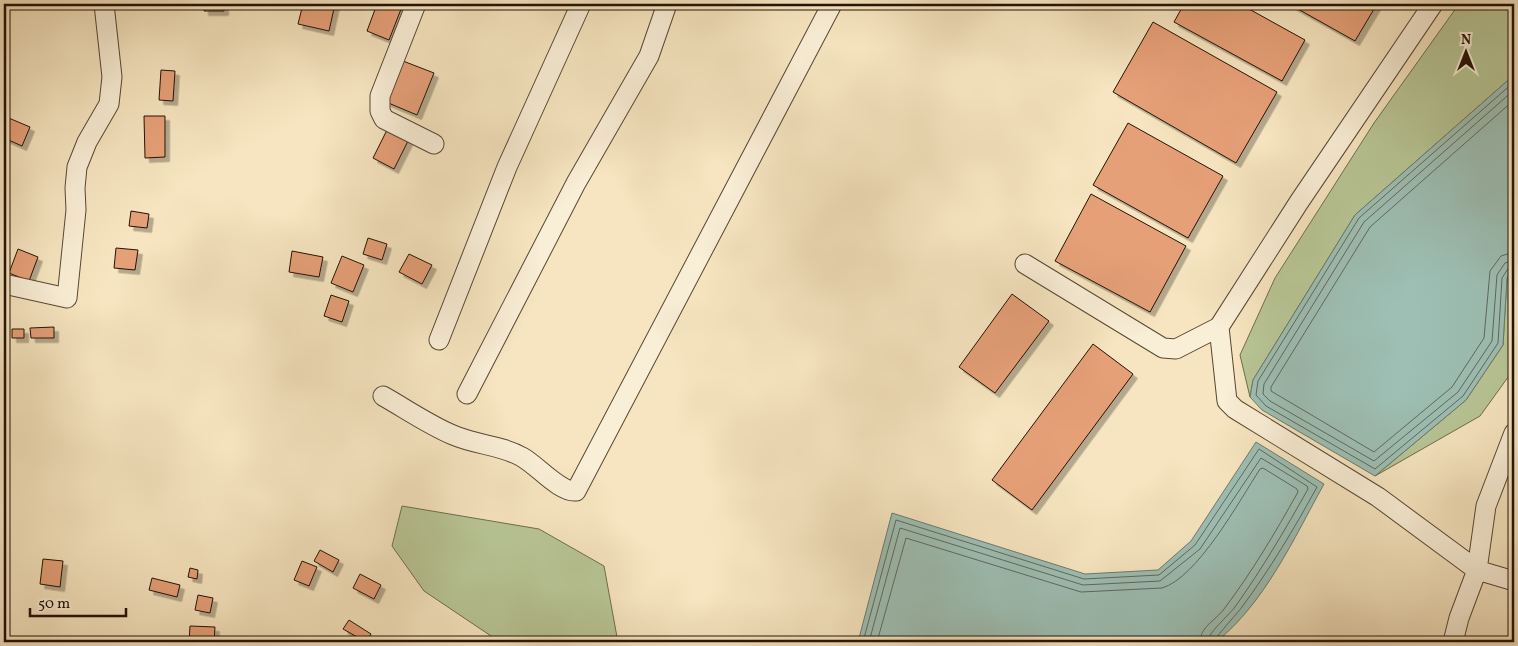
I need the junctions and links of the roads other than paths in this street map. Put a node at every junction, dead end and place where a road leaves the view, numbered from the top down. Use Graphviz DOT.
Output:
graph roads {
  1 [pos="104,4"];
  2 [pos="416,4"];
  3 [pos="581,4"];
  4 [pos="667,4"];
  5 [pos="832,4"];
  6 [pos="1433,4"];
  7 [pos="434,144"];
  8 [pos="1025,264"];
  9 [pos="4,284"];
  10 [pos="1219,328"];
  11 [pos="439,340"];
  12 [pos="467,394"];
  13 [pos="382,396"];
  14 [pos="1514,433"];
  15 [pos="1477,570"];
  16 [pos="1514,581"];
  17 [pos="1454,642"];
  1 -- 9 [label="street"];
  2 -- 7 [label="street"];
  3 -- 11 [label="street"];
  4 -- 12 [label="street"];
  5 -- 13 [label="street"];
  6 -- 10 [label="street"];
  8 -- 10 [label="street"];
  10 -- 15 [label="street"];
  14 -- 15 [label="street"];
  15 -- 16 [label="street"];
  15 -- 17 [label="street"];
}
